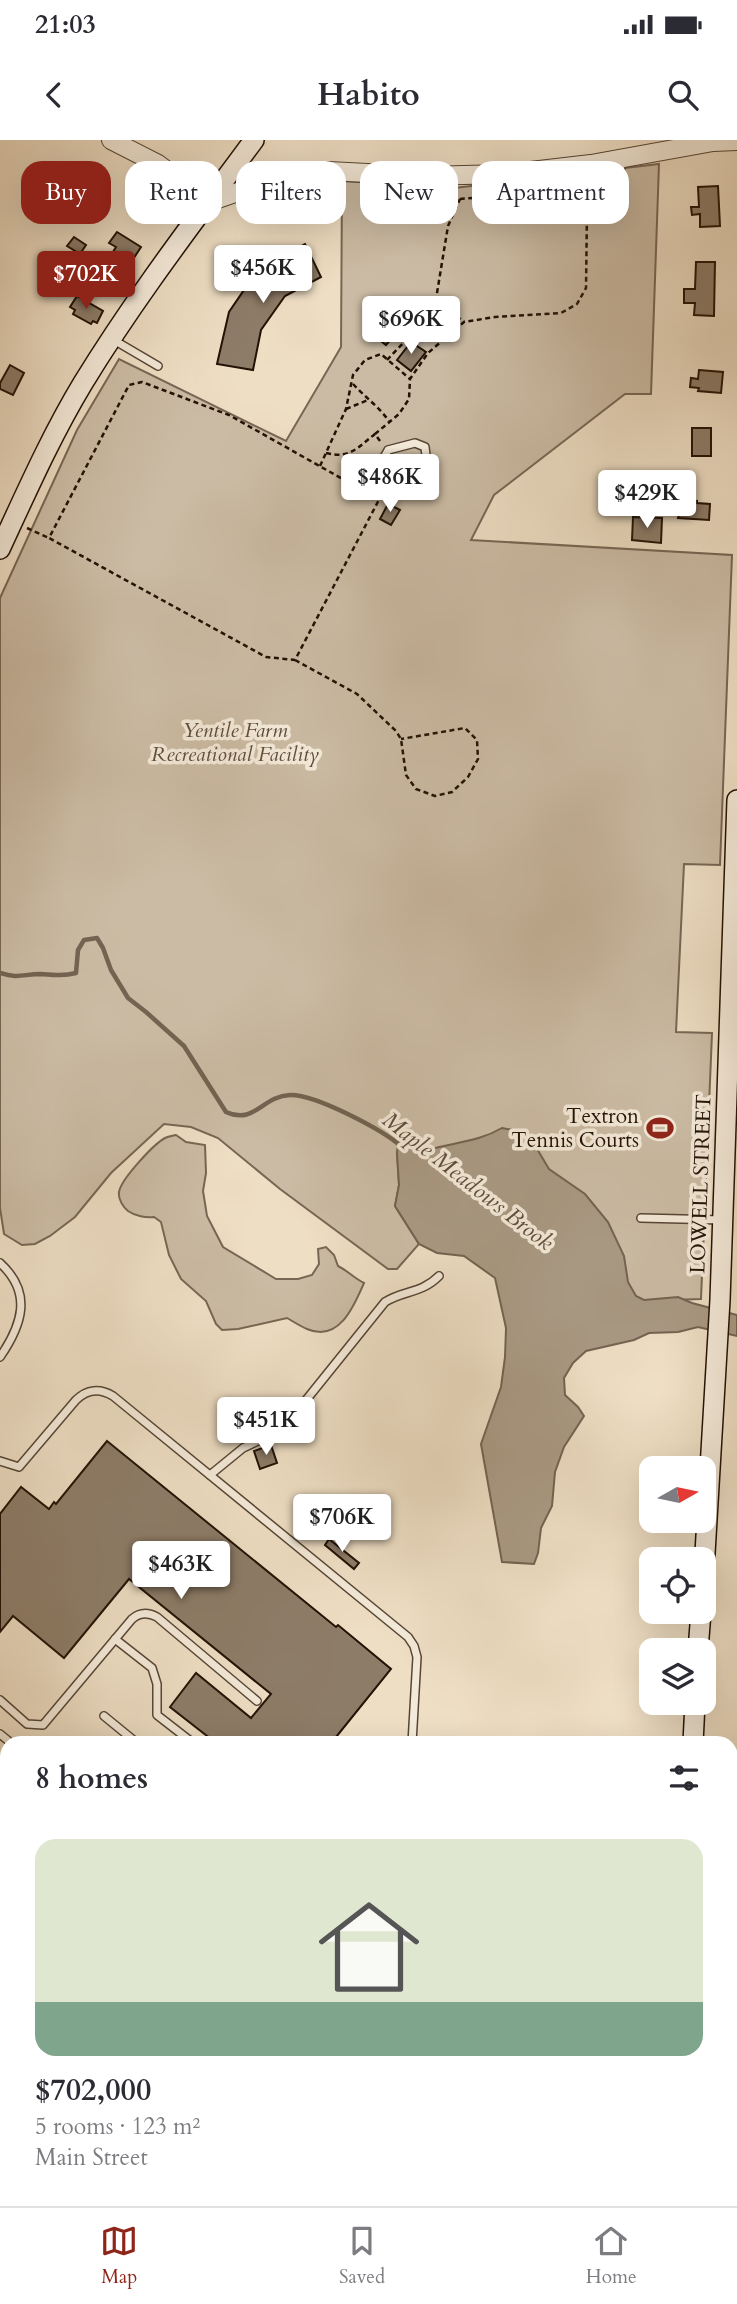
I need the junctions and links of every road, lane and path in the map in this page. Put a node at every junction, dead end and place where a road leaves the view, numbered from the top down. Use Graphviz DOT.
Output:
graph roads {
  1 [pos="111,140"];
  2 [pos="254,140"];
  3 [pos="737,141"];
  4 [pos="621,159"];
  5 [pos="152,161"];
  6 [pos="346,173"];
  7 [pos="222,184"];
  8 [pos="472,198"];
  9 [pos="460,199"];
  10 [pos="193,224"];
  11 [pos="587,224"];
  12 [pos="436,299"];
  13 [pos="464,322"];
  14 [pos="111,339"];
  15 [pos="387,360"];
  16 [pos="158,366"];
  17 [pos="410,379"];
  18 [pos="351,383"];
  19 [pos="368,400"];
  20 [pos="346,409"];
  21 [pos="390,421"];
  22 [pos="375,433"];
  23 [pos="388,450"];
  24 [pos="326,453"];
  25 [pos="320,466"];
  26 [pos="13,521"];
  27 [pos="49,538"];
  28 [pos="0,549"];
  29 [pos="295,660"];
  30 [pos="401,739"];
  31 [pos="737,814"];
  32 [pos="734,960"];
  33 [pos="733,1051"];
  34 [pos="732,1093"];
  35 [pos="640,1218"];
  36 [pos="723,1220"];
  37 [pos="0,1263"];
  38 [pos="439,1276"];
  39 [pos="0,1357"];
  40 [pos="0,1461"];
  41 [pos="210,1475"];
  42 [pos="705,1547"];
  43 [pos="115,1639"];
  44 [pos="0,1700"];
  45 [pos="257,1701"];
  46 [pos="694,1715"];
  47 [pos="104,1716"];
  48 [pos="128,1736"];
  49 [pos="184,1736"];
  50 [pos="412,1736"];
  51 [pos="693,1736"];
  1 -- 5 [label="street"];
  2 -- 7 [label="main road"];
  3 -- 4 [label="street"];
  4 -- 6 [label="street"];
  8 -- 9 [label="path"];
  9 -- 12 [label="path"];
  10 -- 14 [label="main road"];
  11 -- 13 [label="path"];
  12 -- 13 [label="path"];
  12 -- 15 [label="path"];
  13 -- 17 [label="path"];
  14 -- 16 [label="lane"];
  14 -- 26 [label="main road"];
  15 -- 17 [label="path"];
  15 -- 18 [label="path"];
  17 -- 21 [label="path"];
  18 -- 19 [label="path"];
  18 -- 20 [label="path"];
  19 -- 20 [label="path"];
  19 -- 21 [label="path"];
  20 -- 24 [label="path"];
  21 -- 22 [label="path"];
  22 -- 23 [label="path"];
  22 -- 24 [label="path"];
  23 -- 23 [label="lane"];
  24 -- 25 [label="path"];
  25 -- 27 [label="path"];
  25 -- 29 [label="path"];
  26 -- 27 [label="path"];
  26 -- 28 [label="main road"];
  27 -- 29 [label="path"];
  29 -- 30 [label="path"];
  30 -- 30 [label="path"];
  31 -- 32 [label="main road, LOWELL STREET"];
  32 -- 33 [label="main road, LOWELL STREET"];
  33 -- 34 [label="main road, LOWELL STREET"];
  34 -- 36 [label="main road, LOWELL STREET"];
  35 -- 36 [label="lane"];
  36 -- 42 [label="main road, LOWELL STREET"];
  37 -- 39 [label="lane"];
  38 -- 41 [label="lane"];
  40 -- 41 [label="lane"];
  41 -- 50 [label="lane"];
  43 -- 44 [label="lane"];
  43 -- 45 [label="lane"];
  43 -- 49 [label="lane"];
  46 -- 51 [label="main road"];
  47 -- 48 [label="lane"];
}
